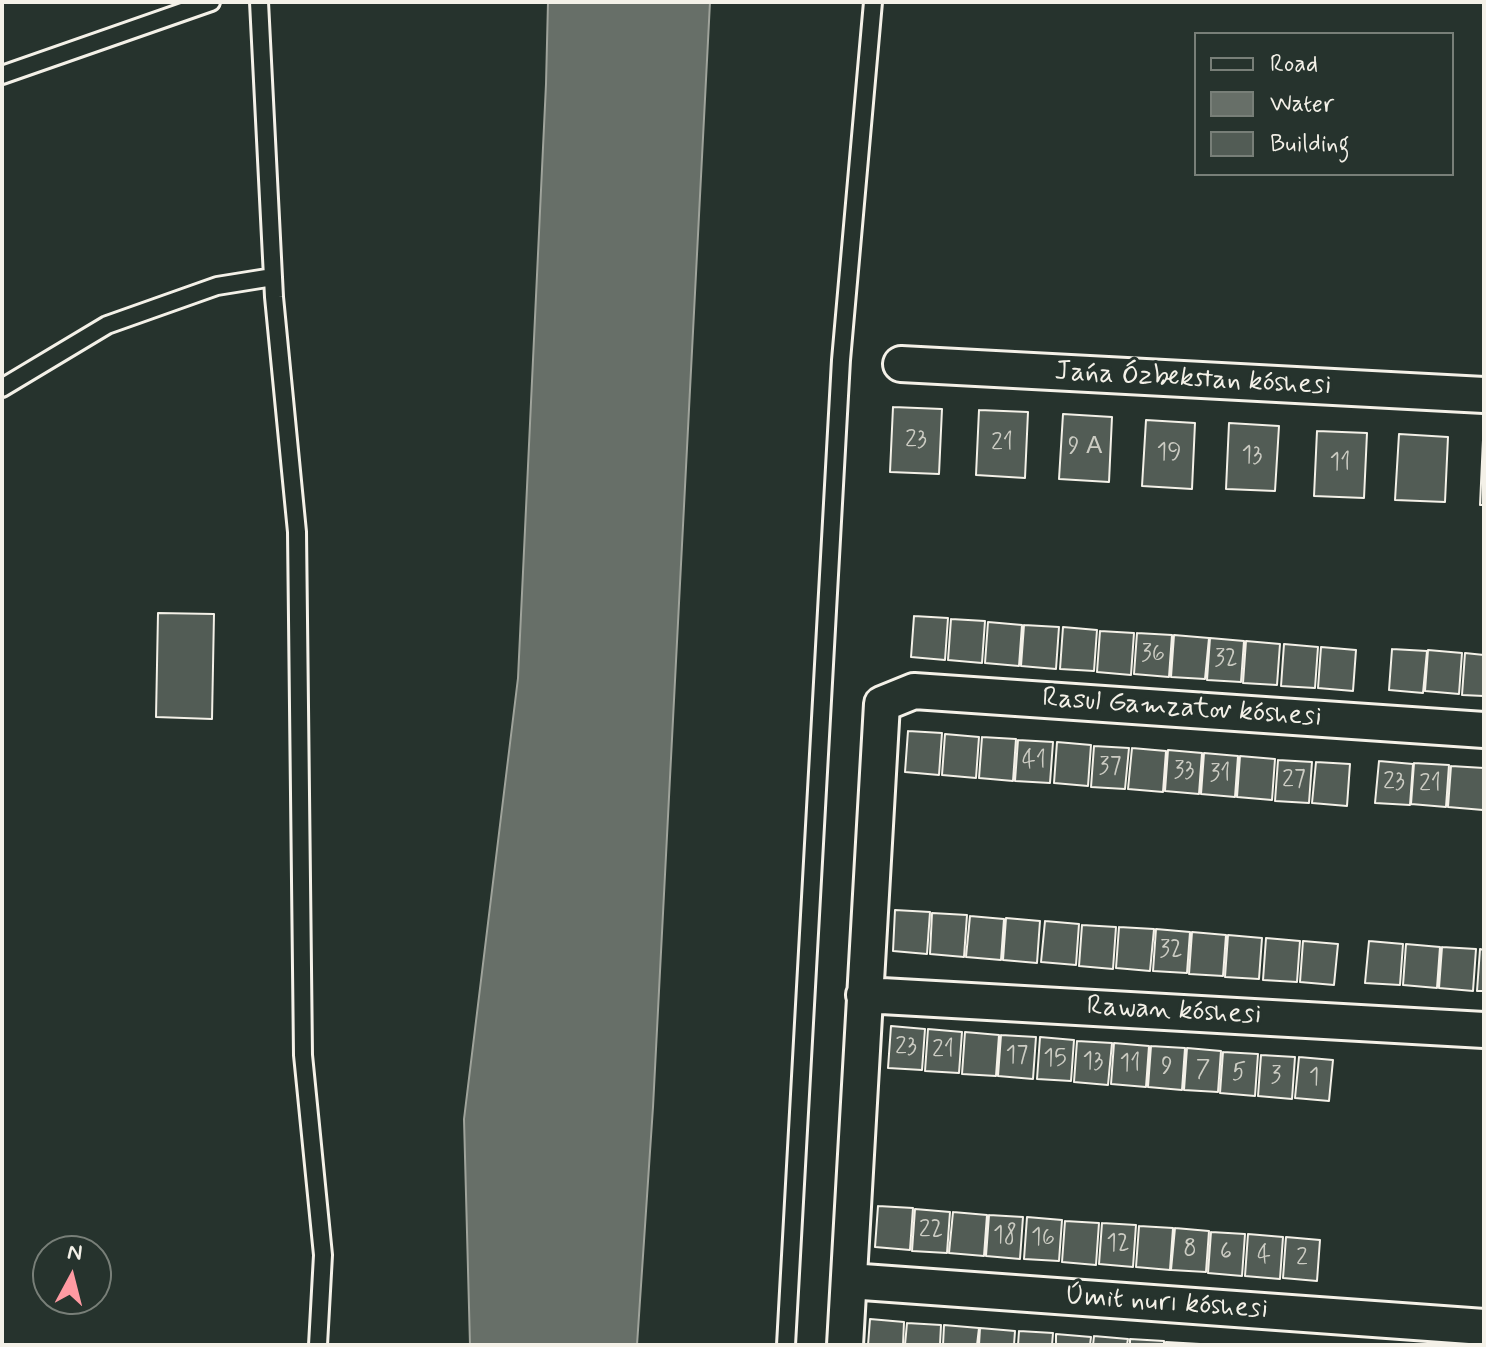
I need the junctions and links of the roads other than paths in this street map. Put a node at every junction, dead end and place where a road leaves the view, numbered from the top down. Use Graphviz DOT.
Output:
graph roads {
  1 [pos="211,2"];
  2 [pos="259,2"];
  3 [pos="873,2"];
  4 [pos="2,75"];
  5 [pos="273,277"];
  6 [pos="901,364"];
  7 [pos="2,388"];
  8 [pos="1484,395"];
  9 [pos="1484,730"];
  10 [pos="864,995"];
  11 [pos="1484,1030"];
  12 [pos="849,1281"];
  13 [pos="1484,1327"];
  14 [pos="318,1345"];
  15 [pos="786,1345"];
  16 [pos="845,1345"];
  1 -- 4 [label="lane"];
  2 -- 5 [label="lane"];
  3 -- 15 [label="lane"];
  5 -- 7 [label="lane"];
  5 -- 14 [label="lane"];
  6 -- 8 [label="street, Jańa Ózbekstan kóshesi"];
  9 -- 10 [label="street, Rasul Gamzatov kóshesi"];
  10 -- 11 [label="street, Rawan kóshesi"];
  10 -- 12 [label="street"];
  12 -- 13 [label="street, Úmit nurı kóshesi"];
  12 -- 16 [label="street"];
}
